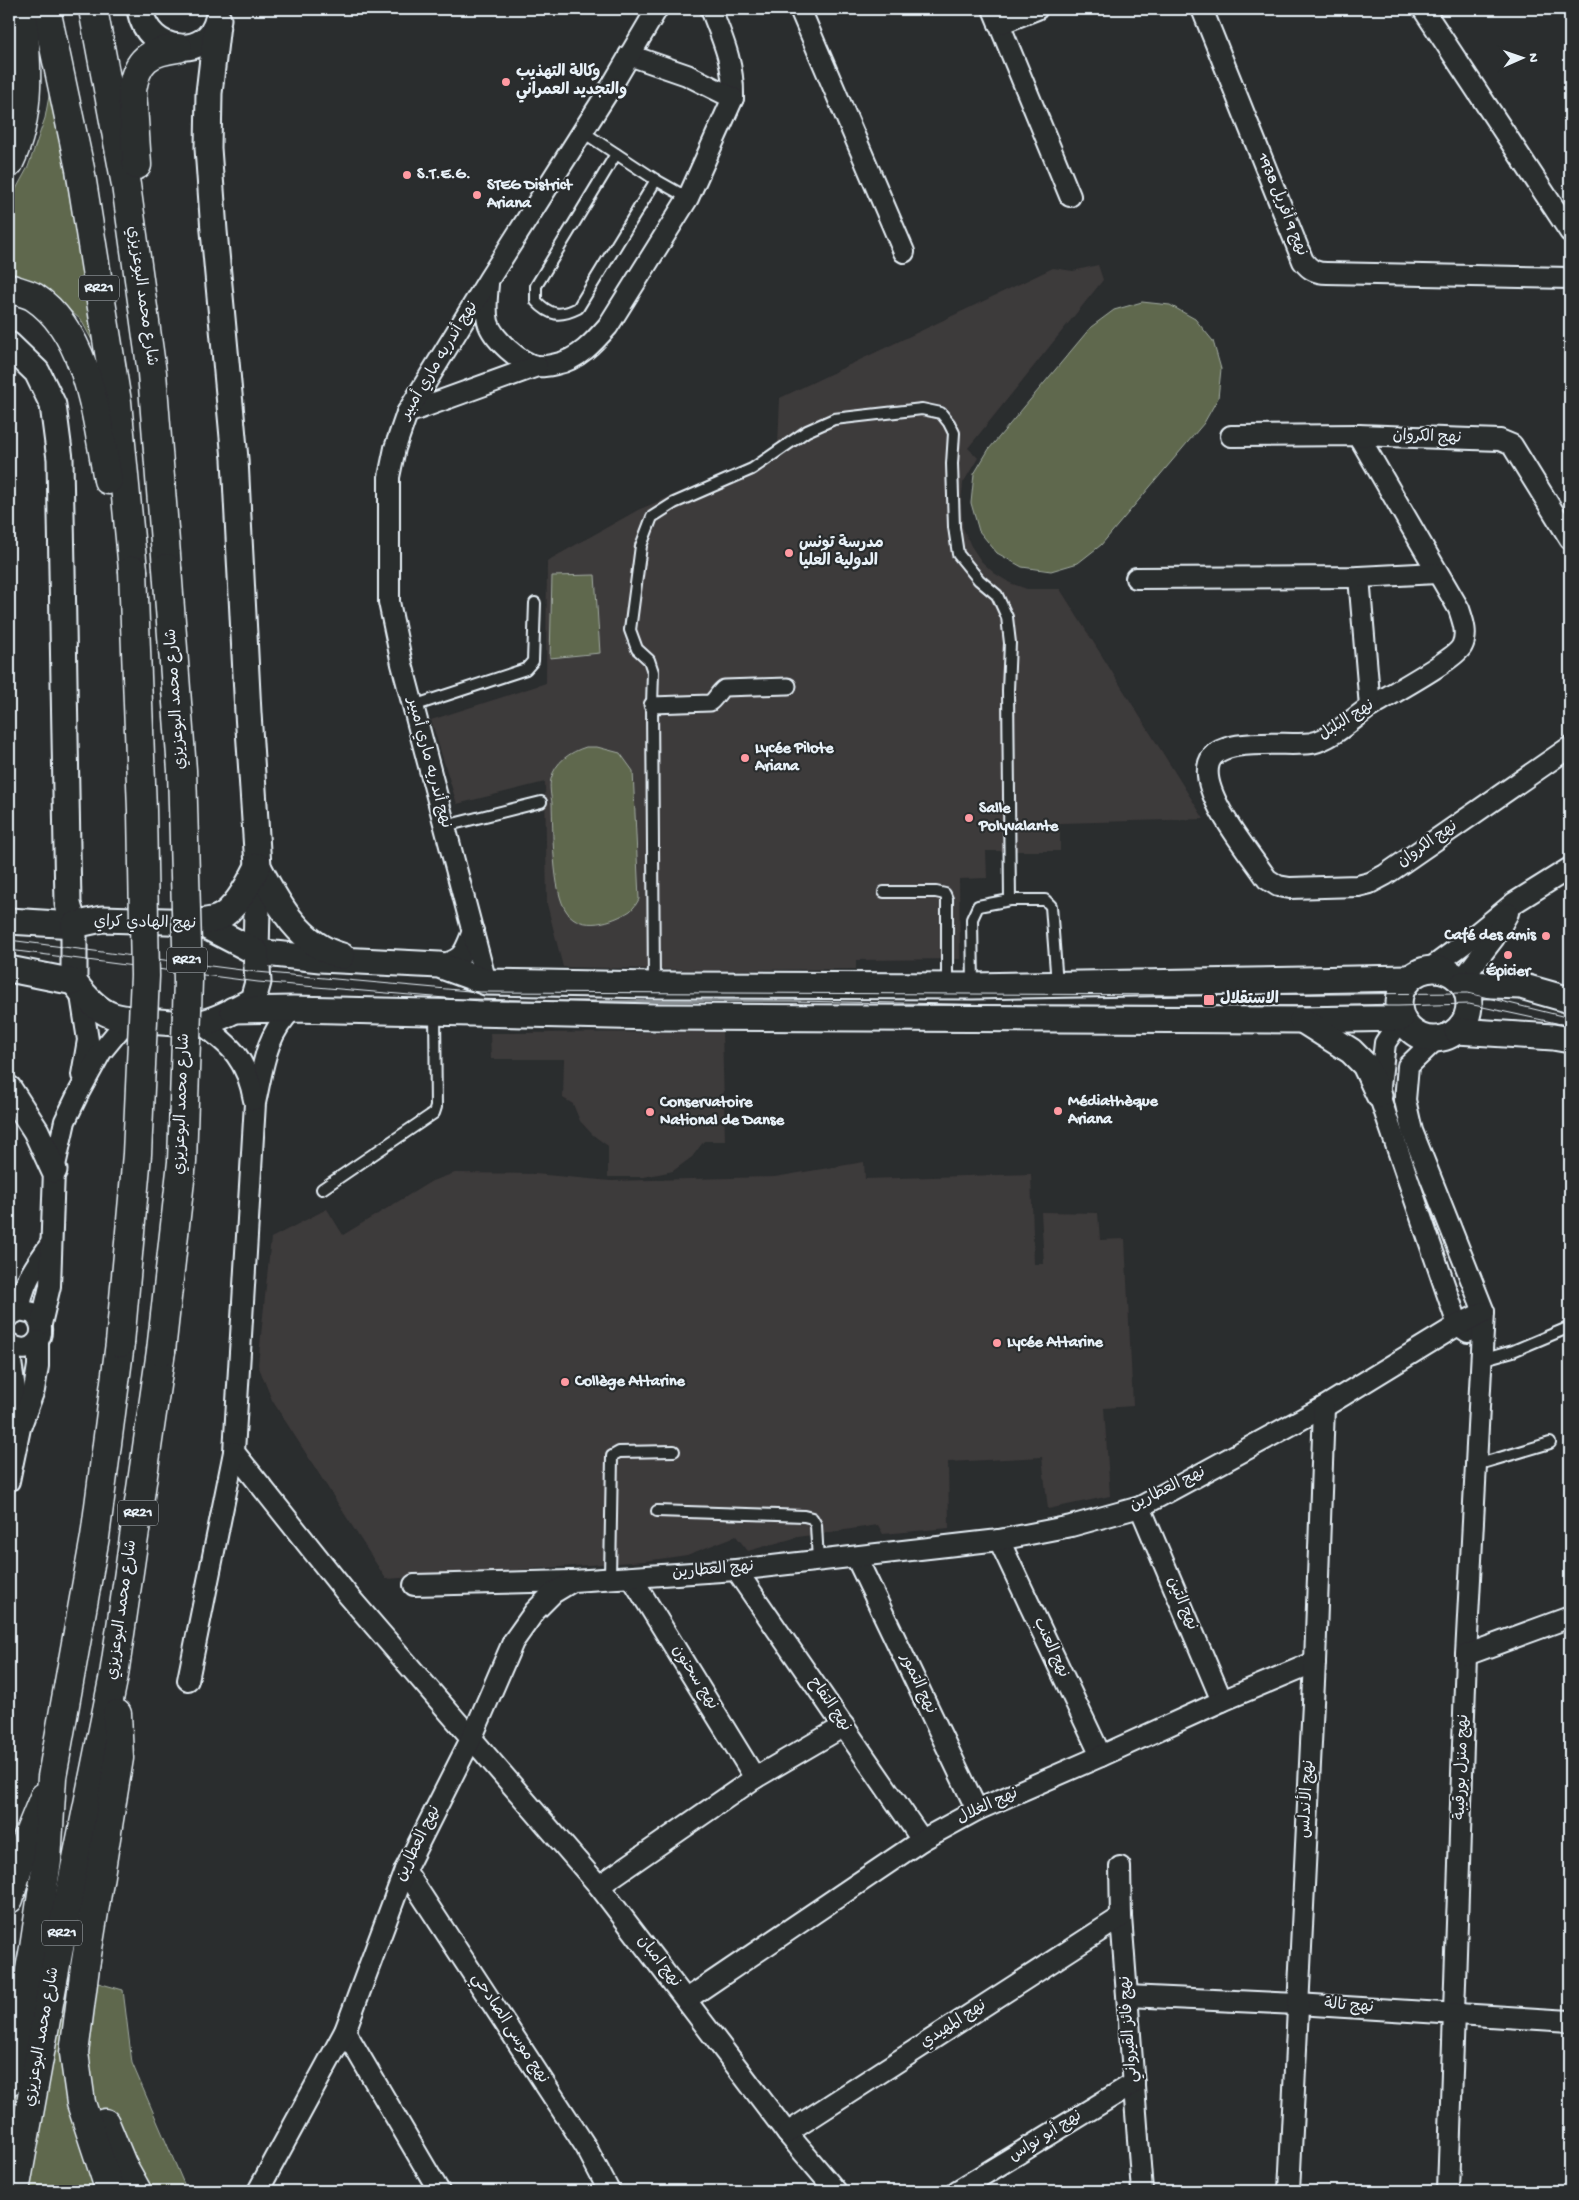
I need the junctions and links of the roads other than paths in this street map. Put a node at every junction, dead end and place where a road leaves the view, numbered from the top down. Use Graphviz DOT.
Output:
graph roads {
  1 [pos="22,9"];
  2 [pos="46,9"];
  3 [pos="93,9"];
  4 [pos="140,9"];
  5 [pos="657,9"];
  6 [pos="711,9"];
  7 [pos="800,9"];
  8 [pos="1037,9"];
  9 [pos="1202,9"];
  10 [pos="1423,9"];
  11 [pos="219,16"];
  12 [pos="996,16"];
  13 [pos="181,47"];
  14 [pos="629,55"];
  15 [pos="209,92"];
  16 [pos="733,98"];
  17 [pos="583,132"];
  18 [pos="616,154"];
  19 [pos="9,163"];
  20 [pos="656,180"];
  21 [pos="1070,196"];
  22 [pos="688,198"];
  23 [pos="1570,232"];
  24 [pos="904,252"];
  25 [pos="1570,278"];
  26 [pos="489,279"];
  27 [pos="9,288"];
  28 [pos="9,346"];
  29 [pos="537,366"];
  30 [pos="152,373"];
  31 [pos="407,414"];
  32 [pos="1358,435"];
  33 [pos="1231,436"];
  34 [pos="1567,529"];
  35 [pos="1438,573"];
  36 [pos="126,574"];
  37 [pos="1358,577"];
  38 [pos="1136,578"];
  39 [pos="535,603"];
  40 [pos="788,686"];
  41 [pos="652,705"];
  42 [pos="414,706"];
  43 [pos="1370,707"];
  44 [pos="1570,747"];
  45 [pos="541,802"];
  46 [pos="445,826"];
  47 [pos="258,866"];
  48 [pos="1570,868"];
  49 [pos="1358,886"];
  50 [pos="884,892"];
  51 [pos="1010,900"];
  52 [pos="1514,903"];
  53 [pos="9,921"];
  54 [pos="198,922"];
  55 [pos="74,925"];
  56 [pos="473,931"];
  57 [pos="256,952"];
  58 [pos="366,962"];
  59 [pos="439,965"];
  60 [pos="1431,968"];
  61 [pos="9,969"];
  62 [pos="1408,978"];
  63 [pos="486,982"];
  64 [pos="1462,983"];
  65 [pos="654,985"];
  66 [pos="1057,985"];
  67 [pos="77,986"];
  68 [pos="946,986"];
  69 [pos="973,986"];
  70 [pos="1570,1000"];
  71 [pos="293,1009"];
  72 [pos="233,1010"];
  73 [pos="435,1012"];
  74 [pos="128,1019"];
  75 [pos="1401,1019"];
  76 [pos="1302,1020"];
  77 [pos="200,1023"];
  78 [pos="1446,1035"];
  79 [pos="1570,1040"];
  80 [pos="9,1089"];
  81 [pos="79,1092"];
  82 [pos="1379,1095"];
  83 [pos="255,1104"];
  84 [pos="54,1170"];
  85 [pos="322,1189"];
  86 [pos="50,1245"];
  87 [pos="1484,1312"];
  88 [pos="12,1313"];
  89 [pos="1458,1324"];
  90 [pos="1570,1327"];
  91 [pos="40,1332"];
  92 [pos="10,1344"];
  93 [pos="1481,1351"];
  94 [pos="1324,1407"];
  95 [pos="20,1428"];
  96 [pos="1550,1443"];
  97 [pos="674,1451"];
  98 [pos="234,1452"];
  99 [pos="1476,1465"];
  100 [pos="9,1481"];
  101 [pos="1140,1507"];
  102 [pos="657,1510"];
  103 [pos="998,1540"];
  104 [pos="856,1557"];
  105 [pos="818,1561"];
  106 [pos="736,1570"];
  107 [pos="610,1578"];
  108 [pos="632,1578"];
  109 [pos="573,1581"];
  110 [pos="414,1585"];
  111 [pos="1570,1617"];
  112 [pos="1466,1655"];
  113 [pos="1315,1662"];
  114 [pos="114,1675"];
  115 [pos="188,1680"];
  116 [pos="1222,1701"];
  117 [pos="844,1726"];
  118 [pos="472,1738"];
  119 [pos="1101,1756"];
  120 [pos="52,1777"];
  121 [pos="755,1778"];
  122 [pos="977,1810"];
  123 [pos="922,1840"];
  124 [pos="1120,1867"];
  125 [pos="405,1870"];
  126 [pos="599,1886"];
  127 [pos="9,1898"];
  128 [pos="1122,1918"];
  129 [pos="85,1967"];
  130 [pos="1128,1996"];
  131 [pos="687,1999"];
  132 [pos="1297,2004"];
  133 [pos="1454,2014"];
  134 [pos="1570,2021"];
  135 [pos="345,2031"];
  136 [pos="9,2081"];
  137 [pos="1134,2083"];
  138 [pos="787,2133"];
  139 [pos="259,2189"];
  140 [pos="15,2191"];
  141 [pos="110,2191"];
  142 [pos="138,2191"];
  143 [pos="439,2191"];
  144 [pos="609,2191"];
  145 [pos="836,2191"];
  146 [pos="957,2191"];
  147 [pos="1142,2191"];
  148 [pos="1289,2191"];
  149 [pos="1448,2191"];
  1 -- 19 [label="highway"];
  2 -- 36 [label="highway, شارع محمد البوعزيزي / RR21"];
  3 -- 30 [label="highway, شارع محمد البوعزيزي / RR21"];
  4 -- 13 [label="street"];
  5 -- 14 [label="street, نهج أندريه ماري أمبير"];
  6 -- 16 [label="street"];
  7 -- 24 [label="street"];
  8 -- 12 [label="street"];
  9 -- 25 [label="street, نهج 9 أفريل 1938"];
  10 -- 23 [label="street"];
  11 -- 13 [label="street"];
  11 -- 15 [label="street"];
  12 -- 21 [label="street"];
  13 -- 15 [label="street"];
  13 -- 30 [label="highway"];
  14 -- 16 [label="street"];
  14 -- 17 [label="street, نهج أندريه ماري أمبير"];
  15 -- 47 [label="street"];
  16 -- 22 [label="street"];
  17 -- 18 [label="lane"];
  17 -- 26 [label="street, نهج أندريه ماري أمبير"];
  18 -- 20 [label="lane"];
  18 -- 20 [label="lane"];
  20 -- 22 [label="lane"];
  22 -- 29 [label="street"];
  26 -- 29 [label="street"];
  26 -- 31 [label="street, نهج أندريه ماري أمبير"];
  27 -- 36 [label="highway"];
  28 -- 55 [label="street"];
  29 -- 31 [label="street"];
  30 -- 114 [label="highway, شارع محمد البوعزيزي / RR21, bridge"];
  31 -- 42 [label="street, نهج أندريه ماري أمبير"];
  32 -- 33 [label="street, نهج الكروان"];
  32 -- 34 [label="street, نهج الكروان"];
  32 -- 35 [label="street, نهج البلبل"];
  35 -- 37 [label="street"];
  35 -- 43 [label="street, نهج البلبل"];
  36 -- 120 [label="highway, شارع محمد البوعزيزي / RR21, bridge"];
  37 -- 38 [label="street"];
  37 -- 43 [label="street"];
  39 -- 42 [label="lane"];
  40 -- 41 [label="street"];
  41 -- 51 [label="lane"];
  41 -- 65 [label="lane"];
  42 -- 46 [label="street, نهج أندريه ماري أمبير"];
  43 -- 49 [label="street, نهج البلبل"];
  44 -- 49 [label="street, نهج الكروان"];
  45 -- 46 [label="lane"];
  46 -- 56 [label="street, نهج أندريه ماري أمبير"];
  47 -- 54 [label="street"];
  47 -- 57 [label="street"];
  47 -- 58 [label="street"];
  48 -- 52 [label="street"];
  50 -- 68 [label="lane"];
  51 -- 66 [label="lane"];
  51 -- 69 [label="lane"];
  52 -- 60 [label="street"];
  52 -- 64 [label="street"];
  53 -- 55 [label="street"];
  54 -- 55 [label="street, نهج الهادي كراي"];
  54 -- 57 [label="street, نهج الهادي كراي"];
  55 -- 67 [label="street, نهج الهادي كراي"];
  56 -- 59 [label="street"];
  56 -- 63 [label="street, نهج أندريه ماري أمبير"];
  57 -- 58 [label="street, نهج الهادي كراي"];
  57 -- 72 [label="street"];
  58 -- 59 [label="street"];
  59 -- 63 [label="street"];
  60 -- 62 [label="street"];
  60 -- 64 [label="street"];
  61 -- 67 [label="street"];
  62 -- 66 [label="street"];
  62 -- 75 [label="street"];
  63 -- 65 [label="street"];
  64 -- 70 [label="street"];
  64 -- 78 [label="street"];
  65 -- 68 [label="street"];
  66 -- 69 [label="street"];
  67 -- 74 [label="street"];
  67 -- 81 [label="street"];
  68 -- 69 [label="street"];
  71 -- 72 [label="street"];
  71 -- 73 [label="street"];
  71 -- 83 [label="street"];
  72 -- 77 [label="street"];
  73 -- 76 [label="street"];
  73 -- 85 [label="lane"];
  74 -- 77 [label="street"];
  74 -- 81 [label="street"];
  75 -- 76 [label="street"];
  75 -- 78 [label="street"];
  75 -- 82 [label="street"];
  76 -- 82 [label="street"];
  77 -- 83 [label="street"];
  78 -- 79 [label="street"];
  78 -- 87 [label="street"];
  80 -- 84 [label="street"];
  81 -- 84 [label="street"];
  82 -- 89 [label="street"];
  83 -- 98 [label="street"];
  84 -- 86 [label="street"];
  86 -- 88 [label="street"];
  86 -- 91 [label="street"];
  87 -- 89 [label="street, نهج العطارين"];
  87 -- 93 [label="street, نهج منزل بورقيبة"];
  88 -- 91 [label="street"];
  89 -- 93 [label="street"];
  89 -- 94 [label="street, نهج العطارين"];
  90 -- 93 [label="lane"];
  91 -- 92 [label="street"];
  91 -- 95 [label="street"];
  92 -- 95 [label="street"];
  93 -- 99 [label="street, نهج منزل بورقيبة"];
  94 -- 101 [label="street, نهج العطارين"];
  94 -- 113 [label="street, نهج الأندلس"];
  95 -- 100 [label="street"];
  96 -- 99 [label="lane"];
  97 -- 107 [label="lane"];
  98 -- 115 [label="street"];
  98 -- 118 [label="street, نهج امبان"];
  99 -- 112 [label="street, نهج منزل بورقيبة"];
  101 -- 103 [label="street, نهج العطارين"];
  101 -- 116 [label="street, نهج التين"];
  102 -- 105 [label="lane"];
  103 -- 104 [label="street, نهج العطارين"];
  103 -- 119 [label="street, نهج العنب"];
  104 -- 105 [label="street, نهج العطارين"];
  104 -- 122 [label="street, نهج التمور"];
  105 -- 106 [label="street, نهج العطارين"];
  106 -- 108 [label="street, نهج العطارين"];
  106 -- 117 [label="street, نهج التفاح"];
  107 -- 108 [label="street, نهج العطارين"];
  107 -- 109 [label="street, نهج العطارين"];
  108 -- 121 [label="street, نهج سحنون"];
  109 -- 110 [label="street"];
  109 -- 118 [label="street, نهج العطارين"];
  111 -- 112 [label="street"];
  112 -- 133 [label="street, نهج منزل بورقيبة"];
  113 -- 116 [label="street, نهج الغلال"];
  113 -- 132 [label="street, نهج الأندلس"];
  114 -- 129 [label="highway"];
  114 -- 140 [label="highway, شارع محمد البوعزيزي / RR21"];
  116 -- 119 [label="street, نهج الغلال"];
  117 -- 121 [label="street"];
  117 -- 123 [label="street, نهج التفاح"];
  118 -- 125 [label="street, نهج العطارين"];
  118 -- 126 [label="street, نهج امبان"];
  119 -- 122 [label="street, نهج الغلال"];
  120 -- 127 [label="highway"];
  120 -- 136 [label="highway, شارع محمد البوعزيزي / RR21"];
  121 -- 126 [label="street"];
  122 -- 123 [label="street, نهج الغلال"];
  123 -- 131 [label="street, نهج الغلال"];
  124 -- 128 [label="street, نهج فائز القيرواني"];
  125 -- 135 [label="street, نهج العطارين"];
  125 -- 144 [label="street, نهج موسى الصادحي"];
  126 -- 131 [label="street, نهج امبان"];
  128 -- 130 [label="street, نهج فائز القيرواني"];
  128 -- 138 [label="street, نهج المهيدي"];
  129 -- 141 [label="highway"];
  129 -- 142 [label="highway"];
  130 -- 132 [label="street, نهج تالة"];
  130 -- 137 [label="street, نهج فائز القيرواني"];
  131 -- 138 [label="street, نهج امبان"];
  132 -- 133 [label="street, نهج تالة"];
  132 -- 148 [label="street, نهج الأندلس"];
  133 -- 134 [label="street, نهج تالة"];
  133 -- 149 [label="street, نهج منزل بورقيبة"];
  135 -- 139 [label="street, نهج العطارين"];
  135 -- 143 [label="street"];
  137 -- 146 [label="street, نهج أبو نواس"];
  137 -- 147 [label="street, نهج فائز القيرواني"];
  138 -- 145 [label="street, نهج امبان"];
}
